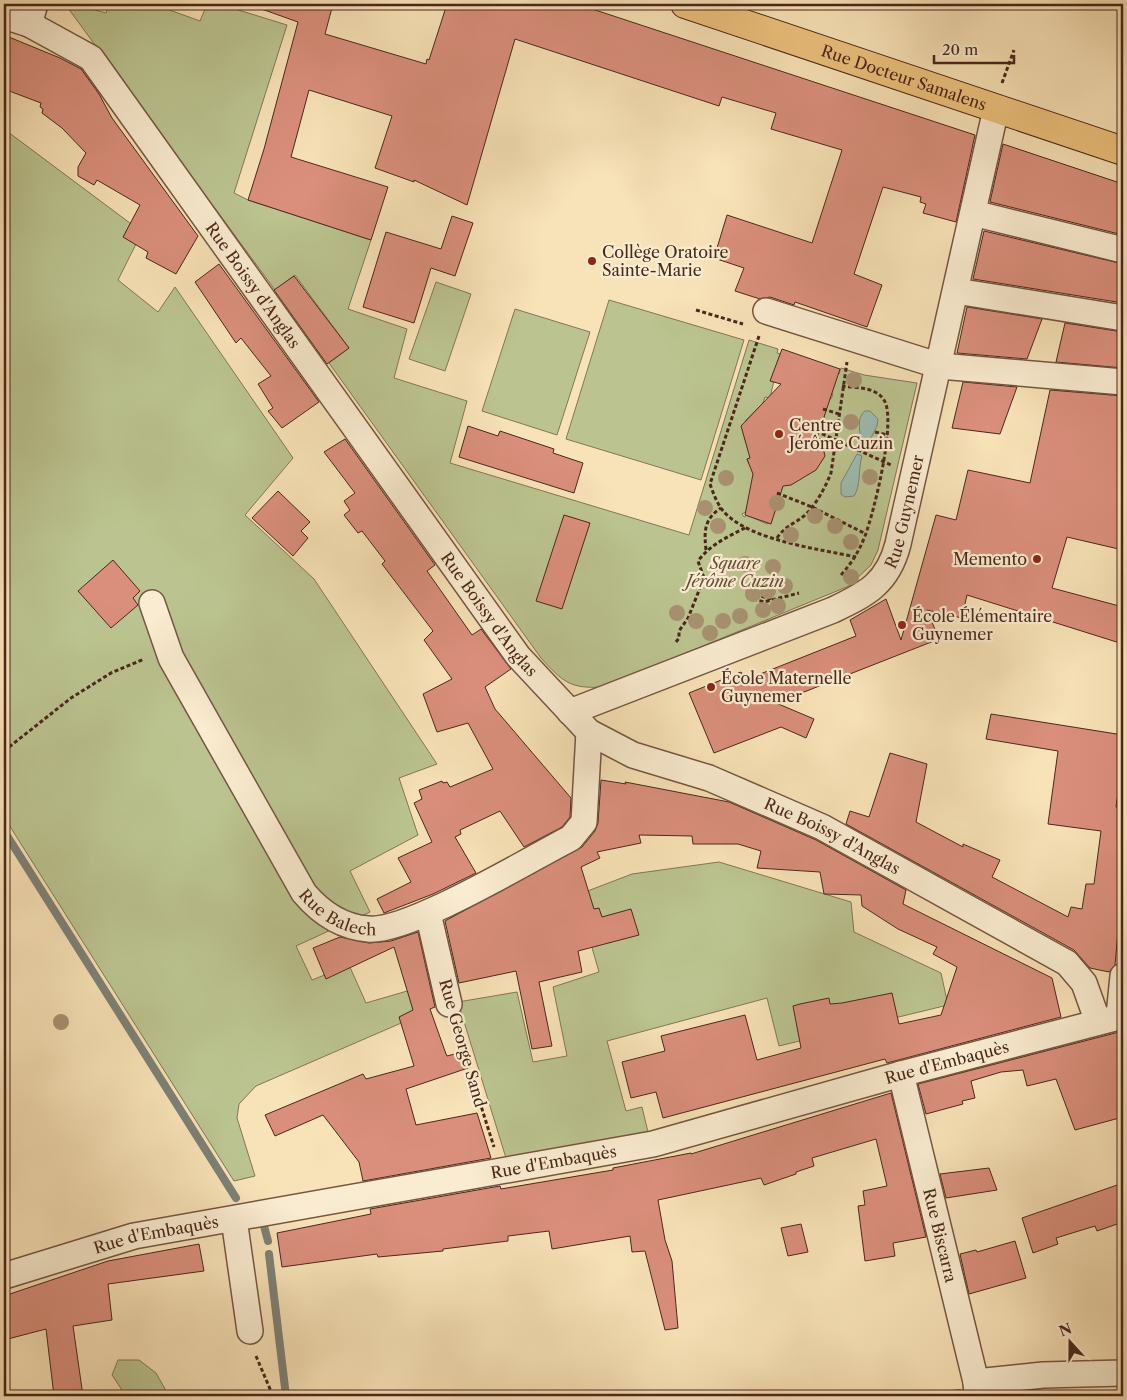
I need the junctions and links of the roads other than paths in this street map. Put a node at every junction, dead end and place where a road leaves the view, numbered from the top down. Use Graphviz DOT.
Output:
graph roads {
  1 [pos="685,4"];
  2 [pos="32,14"];
  3 [pos="4,16"];
  4 [pos="996,109"];
  5 [pos="1123,151"];
  6 [pos="973,213"];
  7 [pos="1123,250"];
  8 [pos="956,291"];
  9 [pos="1123,318"];
  10 [pos="763,321"];
  11 [pos="940,366"];
  12 [pos="1123,382"];
  13 [pos="152,602"];
  14 [pos="570,712"];
  15 [pos="589,732"];
  16 [pos="428,913"];
  17 [pos="1123,976"];
  18 [pos="449,1004"];
  19 [pos="1114,1018"];
  20 [pos="901,1074"];
  21 [pos="234,1219"];
  22 [pos="4,1276"];
  23 [pos="250,1331"];
  24 [pos="1123,1373"];
  25 [pos="977,1389"];
  1 -- 4 [label="main road, Rue Docteur Samalens"];
  2 -- 3 [label="street, Rue Boissy d'Anglas"];
  2 -- 14 [label="street, Rue Boissy d'Anglas"];
  4 -- 5 [label="main road, Rue Docteur Samalens"];
  4 -- 6 [label="street, Rue Guynemer"];
  6 -- 7 [label="street"];
  6 -- 8 [label="street, Rue Guynemer"];
  8 -- 9 [label="street"];
  8 -- 11 [label="street, Rue Guynemer"];
  10 -- 11 [label="street"];
  11 -- 12 [label="street"];
  11 -- 14 [label="street, Rue Guynemer"];
  13 -- 16 [label="street, Rue Balech"];
  14 -- 15 [label="street, Rue Boissy d'Anglas"];
  15 -- 16 [label="street, Rue Balech"];
  15 -- 19 [label="street, Rue Boissy d'Anglas"];
  16 -- 18 [label="street, Rue George Sand"];
  17 -- 19 [label="street"];
  19 -- 20 [label="street, Rue d'Embaquès"];
  20 -- 21 [label="street, Rue d'Embaquès"];
  20 -- 25 [label="street, Rue Biscarra"];
  21 -- 22 [label="street, Rue d'Embaquès"];
  21 -- 23 [label="street"];
  24 -- 25 [label="street"];
}
